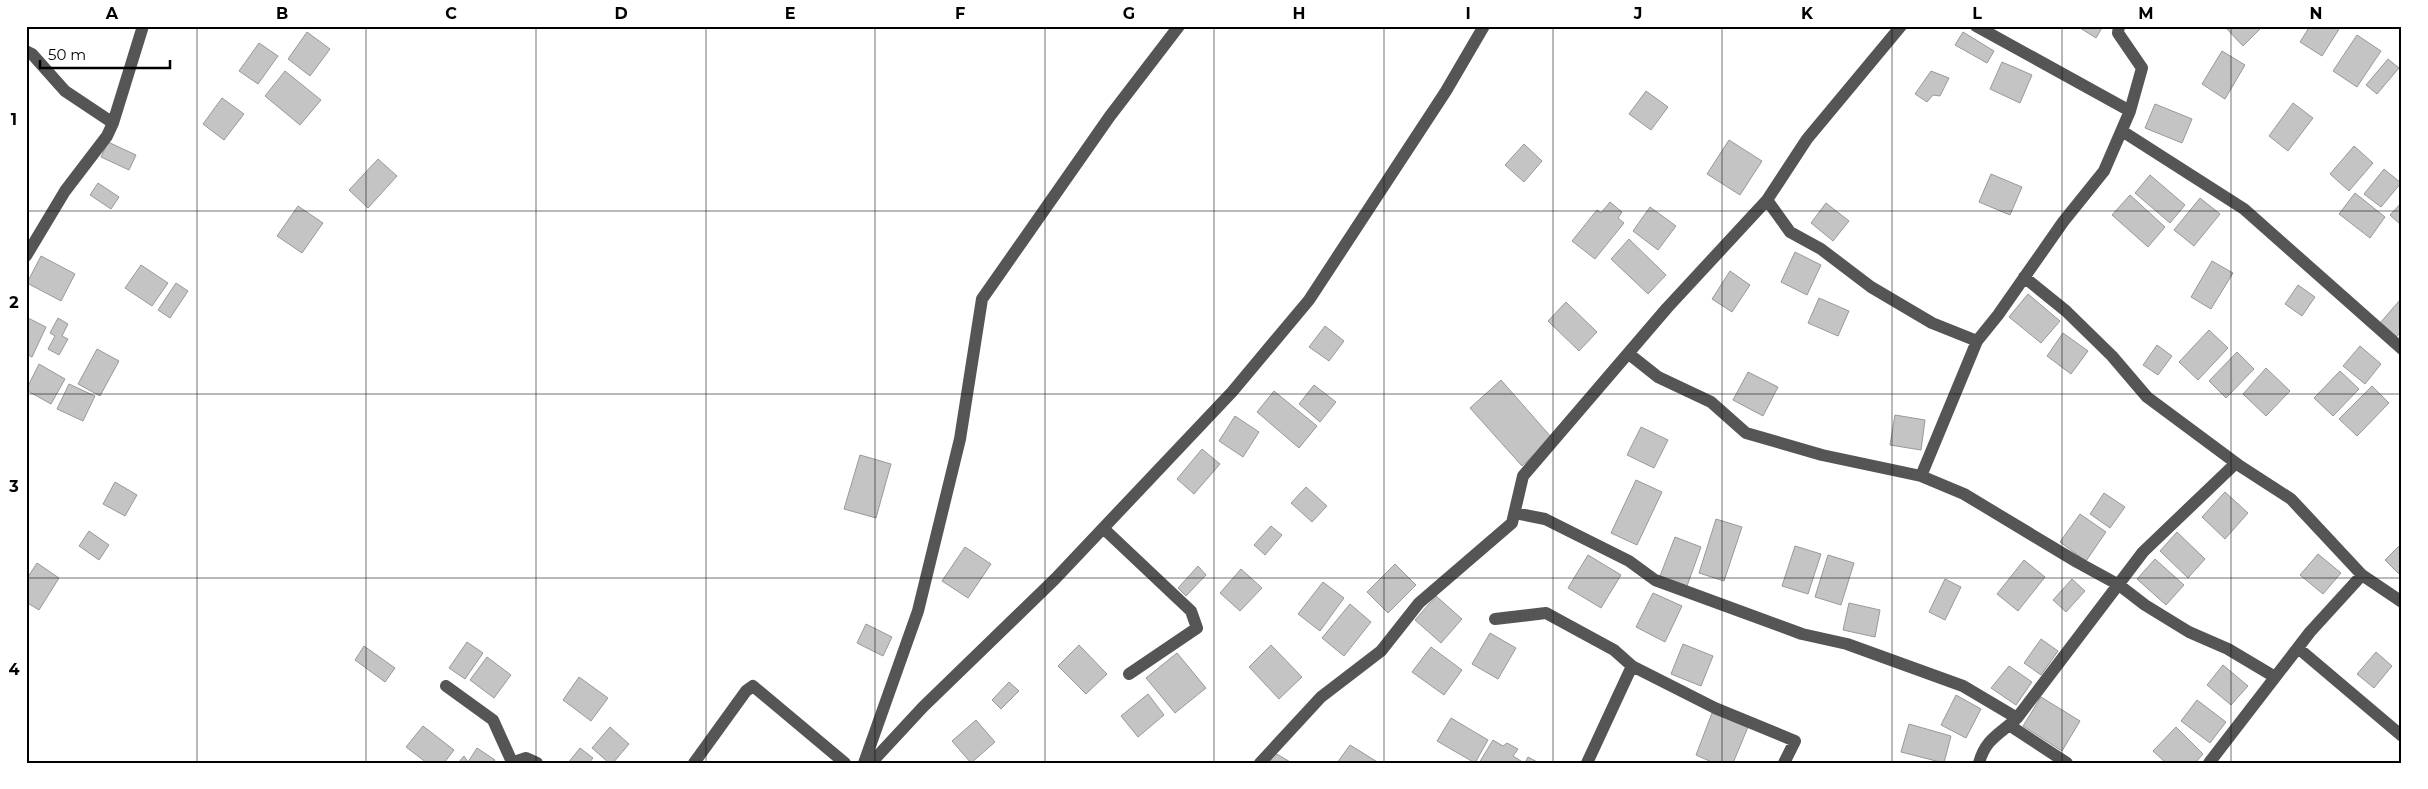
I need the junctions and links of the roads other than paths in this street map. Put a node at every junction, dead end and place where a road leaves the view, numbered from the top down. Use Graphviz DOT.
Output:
graph roads {
  1 [pos="143,26"];
  2 [pos="1180,26"];
  3 [pos="1484,26"];
  4 [pos="1901,26"];
  5 [pos="1976,26"];
  6 [pos="2119,26"];
  7 [pos="26,51"];
  8 [pos="2130,111"];
  9 [pos="113,123"];
  10 [pos="2122,131"];
  11 [pos="1768,200"];
  12 [pos="26,256"];
  13 [pos="2024,277"];
  14 [pos="1977,341"];
  15 [pos="2402,349"];
  16 [pos="1629,354"];
  17 [pos="2236,463"];
  18 [pos="1921,476"];
  19 [pos="1515,513"];
  20 [pos="1103,528"];
  21 [pos="2362,575"];
  22 [pos="2119,585"];
  23 [pos="2402,602"];
  24 [pos="1495,620"];
  25 [pos="2298,648"];
  26 [pos="1632,666"];
  27 [pos="1129,674"];
  28 [pos="2275,677"];
  29 [pos="446,686"];
  30 [pos="2013,722"];
  31 [pos="2402,736"];
  32 [pos="512,762"];
  33 [pos="537,763"];
  34 [pos="694,763"];
  35 [pos="845,763"];
  36 [pos="864,763"];
  37 [pos="871,763"];
  38 [pos="1260,763"];
  39 [pos="1587,763"];
  40 [pos="1784,763"];
  41 [pos="1979,763"];
  42 [pos="2066,763"];
  43 [pos="2208,763"];
  1 -- 9 [label="street"];
  2 -- 36 [label="street"];
  3 -- 20 [label="street"];
  4 -- 11 [label="street"];
  5 -- 8 [label="street"];
  6 -- 8 [label="street"];
  7 -- 9 [label="street"];
  8 -- 10 [label="street"];
  9 -- 12 [label="street"];
  10 -- 13 [label="street"];
  10 -- 15 [label="street"];
  11 -- 14 [label="street"];
  11 -- 16 [label="street"];
  13 -- 14 [label="street"];
  13 -- 17 [label="street"];
  14 -- 18 [label="street"];
  16 -- 18 [label="street"];
  16 -- 19 [label="street"];
  17 -- 21 [label="street"];
  17 -- 22 [label="street"];
  18 -- 22 [label="street"];
  19 -- 30 [label="street"];
  19 -- 38 [label="street"];
  20 -- 27 [label="street"];
  20 -- 37 [label="street"];
  21 -- 23 [label="street"];
  21 -- 25 [label="street"];
  22 -- 28 [label="street"];
  22 -- 30 [label="street"];
  24 -- 26 [label="street"];
  25 -- 28 [label="street"];
  25 -- 31 [label="street"];
  26 -- 39 [label="street"];
  26 -- 40 [label="street"];
  28 -- 43 [label="street"];
  29 -- 32 [label="street"];
  30 -- 41 [label="street"];
  30 -- 42 [label="street"];
  32 -- 33 [label="street"];
  34 -- 35 [label="street"];
}
